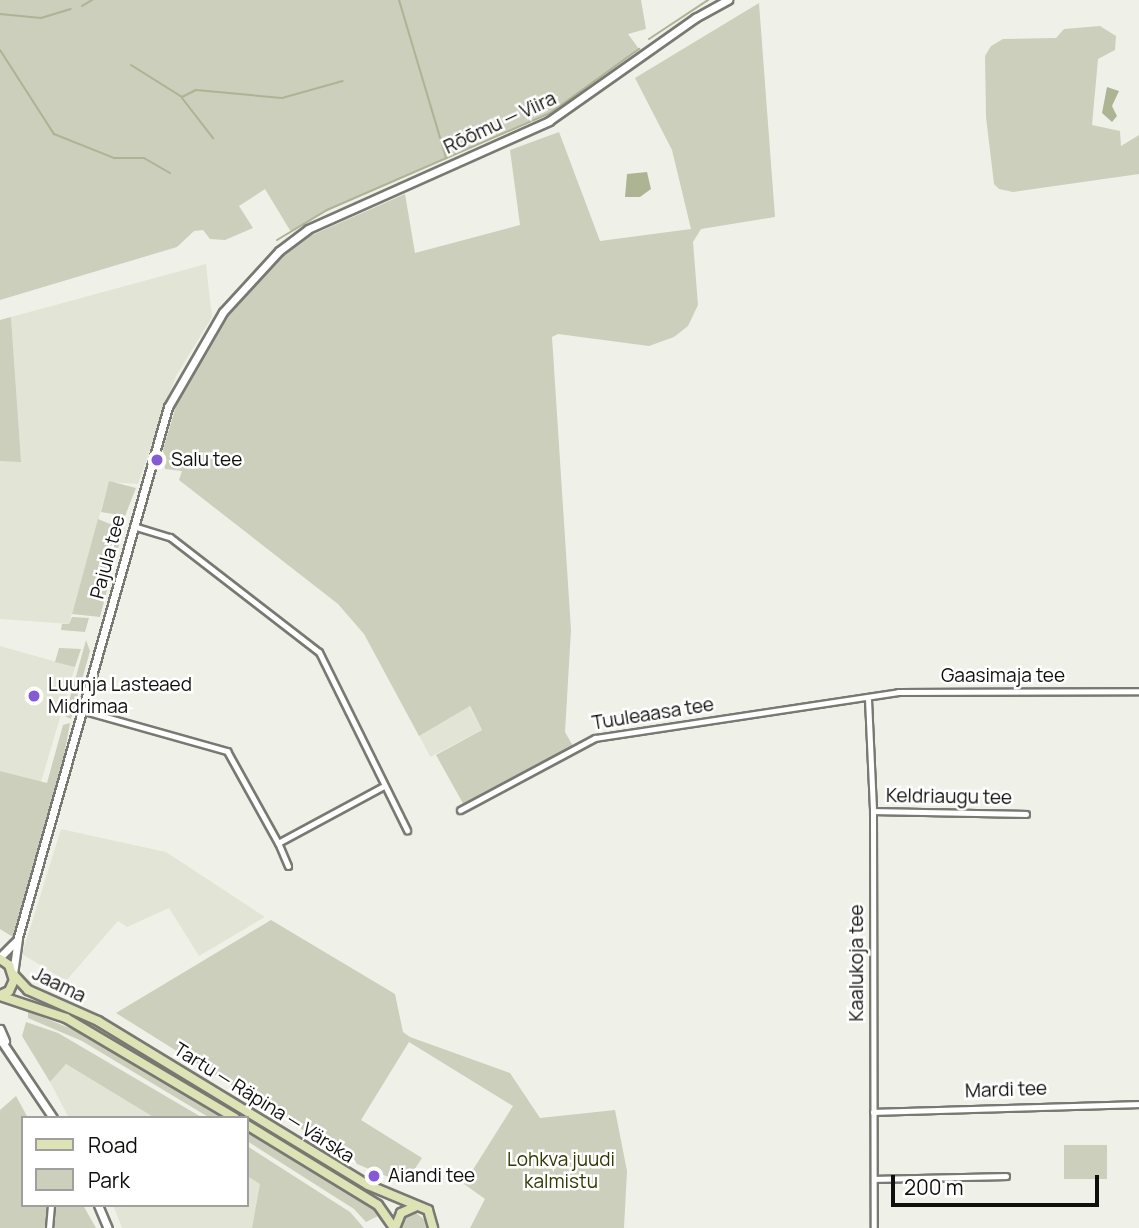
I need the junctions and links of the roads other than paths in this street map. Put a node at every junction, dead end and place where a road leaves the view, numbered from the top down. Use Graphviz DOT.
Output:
graph roads {
  1 [pos="728,0"];
  2 [pos="308,229"];
  3 [pos="133,526"];
  4 [pos="1139,691"];
  5 [pos="868,699"];
  6 [pos="81,710"];
  7 [pos="382,787"];
  8 [pos="460,810"];
  9 [pos="873,811"];
  10 [pos="1026,814"];
  11 [pos="407,830"];
  12 [pos="278,843"];
  13 [pos="288,866"];
  14 [pos="18,937"];
  15 [pos="0,958"];
  16 [pos="13,974"];
  17 [pos="3,997"];
  18 [pos="95,1020"];
  19 [pos="84,1028"];
  20 [pos="0,1029"];
  21 [pos="0,1039"];
  22 [pos="8,1048"];
  23 [pos="1139,1104"];
  24 [pos="873,1112"];
  25 [pos="52,1116"];
  26 [pos="232,1116"];
  27 [pos="248,1126"];
  28 [pos="1006,1176"];
  29 [pos="874,1179"];
  30 [pos="420,1206"];
  31 [pos="51,1207"];
  32 [pos="99,1207"];
  33 [pos="434,1227"];
  34 [pos="49,1228"];
  35 [pos="108,1228"];
  36 [pos="394,1228"];
  37 [pos="874,1228"];
  1 -- 2 [label="street, Rõõmu — Viira"];
  2 -- 3 [label="street, Pajula tee"];
  3 -- 6 [label="street, Pajula tee"];
  3 -- 7 [label="street"];
  4 -- 5 [label="street, Gaasimaja tee"];
  5 -- 8 [label="street, Tuuleaasa tee"];
  5 -- 9 [label="street, Kaalukoja tee"];
  6 -- 12 [label="street"];
  6 -- 14 [label="street, Pajula tee"];
  7 -- 11 [label="street"];
  7 -- 12 [label="street"];
  9 -- 10 [label="street, Keldriaugu tee"];
  9 -- 24 [label="street, Kaalukoja tee"];
  12 -- 13 [label="street"];
  14 -- 15 [label="street"];
  14 -- 16 [label="street"];
  15 -- 16 [label="main road, Jaama"];
  16 -- 17 [label="main road"];
  16 -- 18 [label="main road, Jaama"];
  17 -- 19 [label="main road, Jaama"];
  18 -- 30 [label="main road, Tartu — Räpina — Värska"];
  19 -- 26 [label="main road, Tartu — Räpina — Värska"];
  20 -- 22 [label="street"];
  21 -- 22 [label="street"];
  22 -- 25 [label="street"];
  23 -- 24 [label="street, Mardi tee"];
  24 -- 29 [label="street, Kaalukoja tee"];
  27 -- 36 [label="main road, Tartu — Räpina — Värska"];
  28 -- 29 [label="street"];
  29 -- 37 [label="street, Kaalukoja tee"];
  30 -- 33 [label="main road"];
  30 -- 36 [label="main road"];
  31 -- 34 [label="street"];
  32 -- 35 [label="street"];
}
